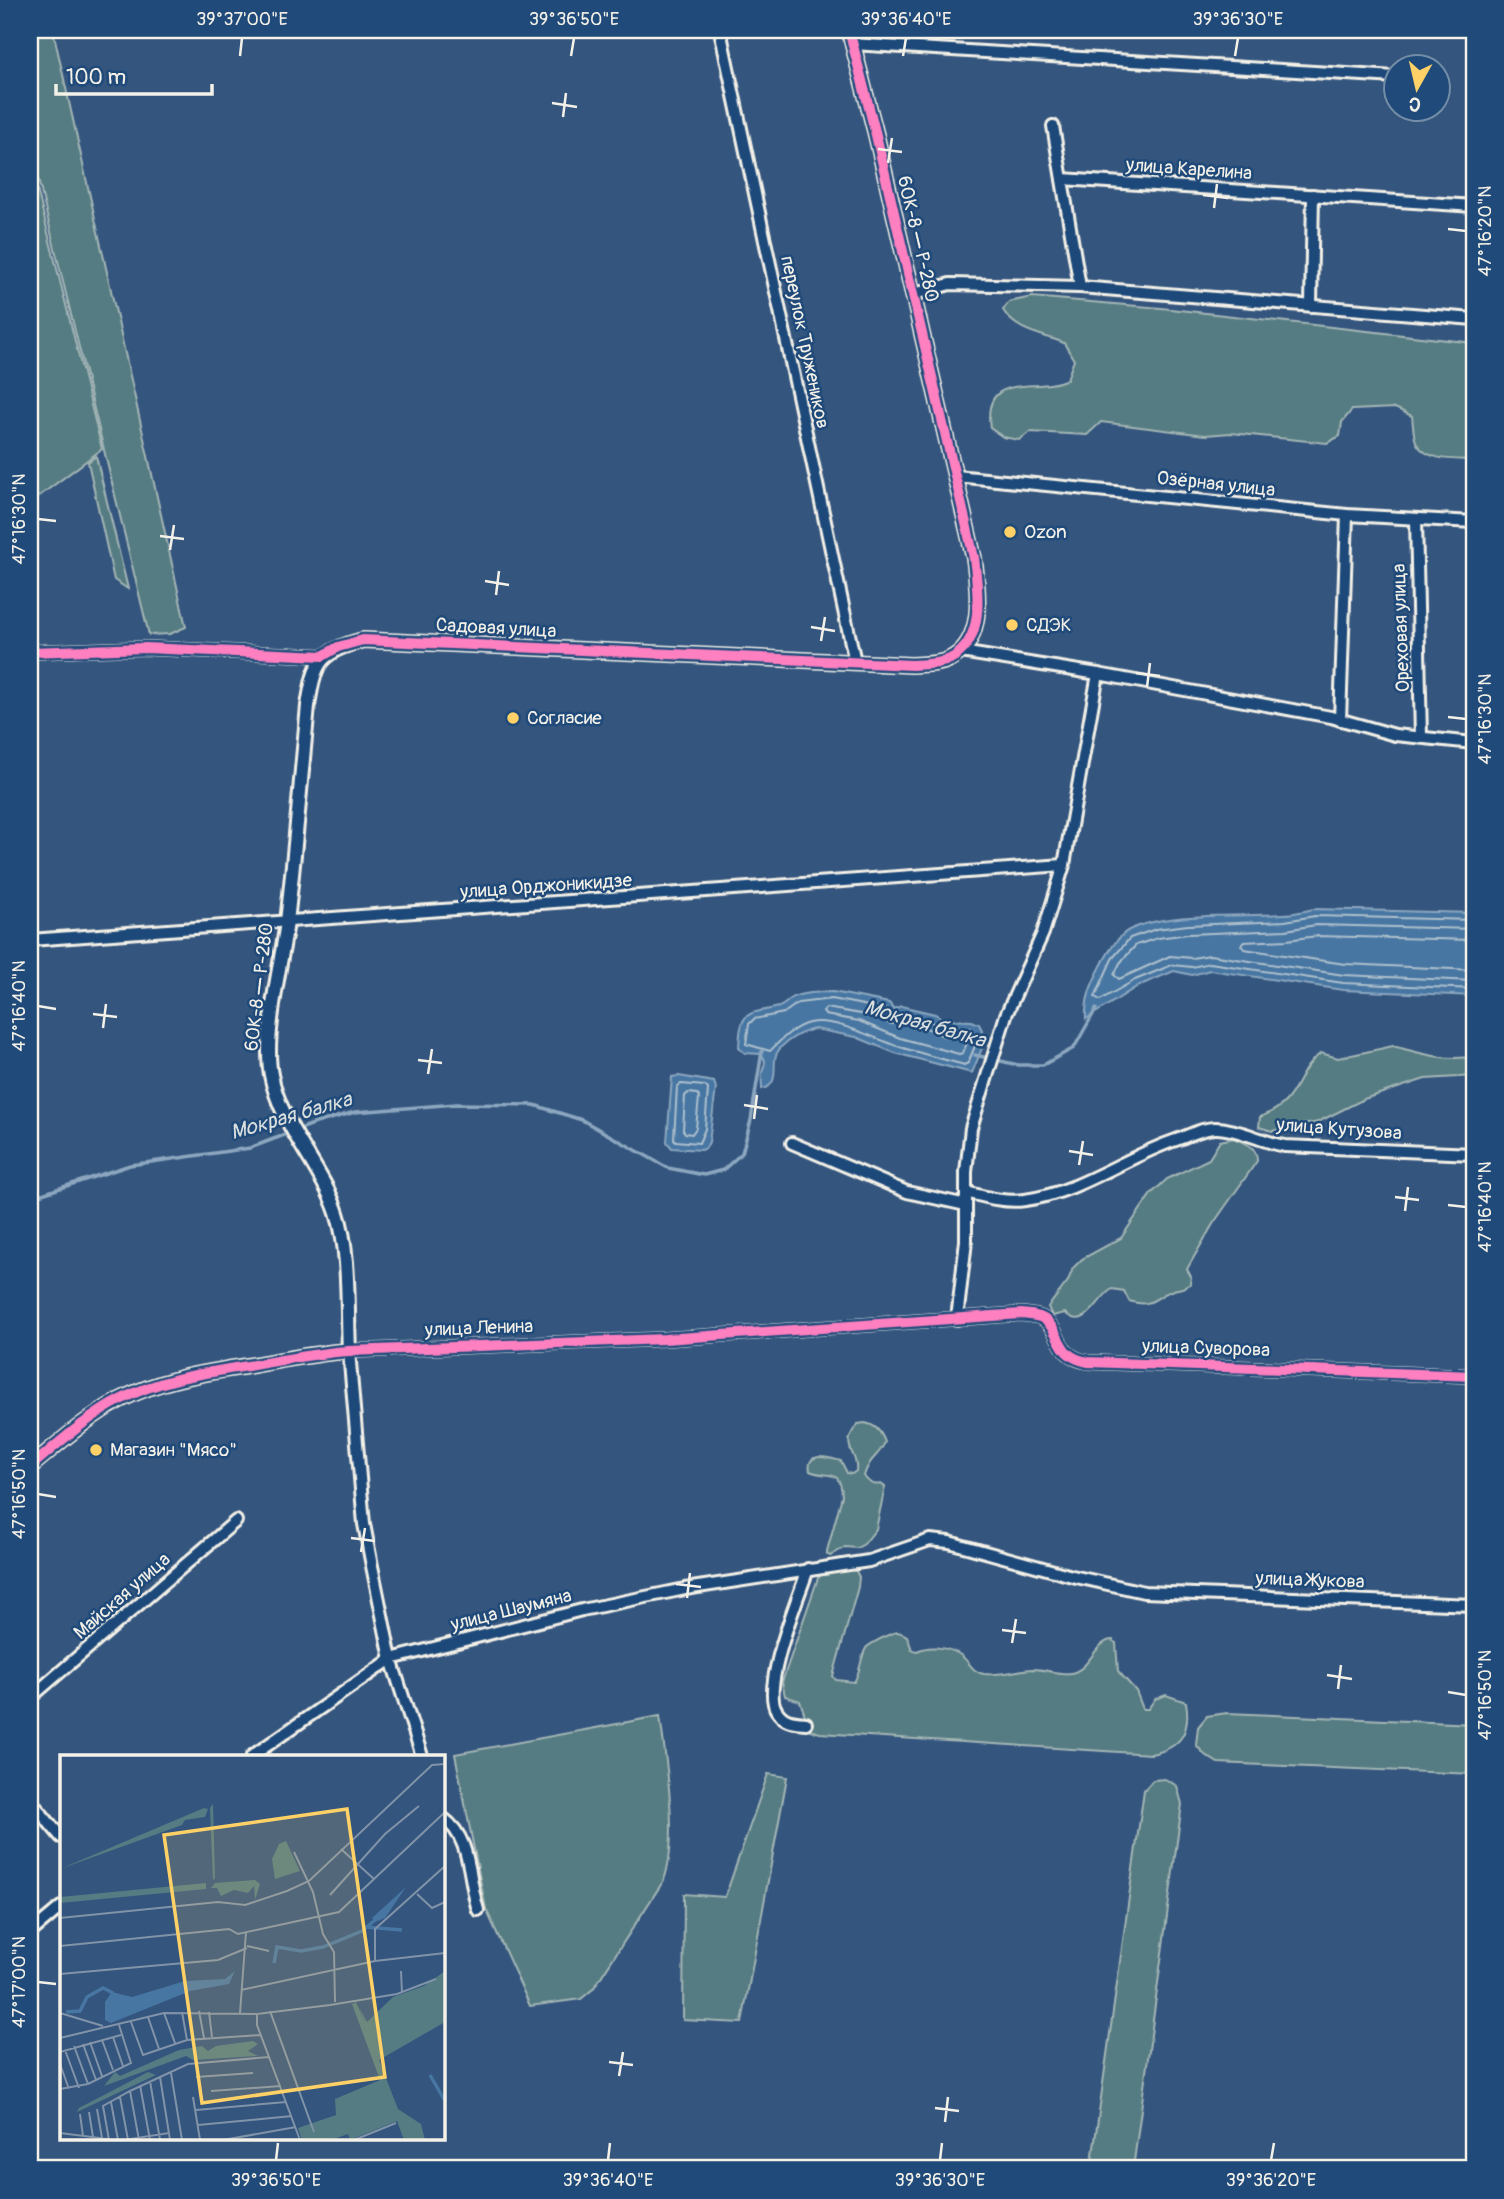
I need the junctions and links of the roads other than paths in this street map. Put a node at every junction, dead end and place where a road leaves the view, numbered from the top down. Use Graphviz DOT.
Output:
graph roads {
  1 [pos="720,30"];
  2 [pos="849,30"];
  3 [pos="852,44"];
  4 [pos="1382,76"];
  5 [pos="1053,127"];
  6 [pos="1062,179"];
  7 [pos="1313,195"];
  8 [pos="1474,206"];
  9 [pos="1080,287"];
  10 [pos="914,294"];
  11 [pos="1311,306"];
  12 [pos="1474,319"];
  13 [pos="956,476"];
  14 [pos="1347,515"];
  15 [pos="1416,519"];
  16 [pos="1474,522"];
  17 [pos="30,652"];
  18 [pos="961,652"];
  19 [pos="323,656"];
  20 [pos="855,662"];
  21 [pos="1098,674"];
  22 [pos="1340,720"];
  23 [pos="1420,737"];
  24 [pos="1474,743"];
  25 [pos="1064,865"];
  26 [pos="287,922"];
  27 [pos="30,940"];
  28 [pos="792,1143"];
  29 [pos="1474,1154"];
  30 [pos="966,1192"];
  31 [pos="966,1205"];
  32 [pos="957,1319"];
  33 [pos="349,1351"];
  34 [pos="1474,1376"];
  35 [pos="30,1467"];
  36 [pos="236,1521"];
  37 [pos="808,1569"];
  38 [pos="1144,1592"];
  39 [pos="1474,1605"];
  40 [pos="391,1659"];
  41 [pos="30,1698"];
  42 [pos="806,1723"];
  43 [pos="254,1755"];
  44 [pos="422,1755"];
  45 [pos="30,1800"];
  46 [pos="444,1819"];
  47 [pos="60,1836"];
  48 [pos="60,1908"];
  49 [pos="478,1910"];
  50 [pos="30,1933"];
  1 -- 20 [label="street, переулок Тружеников"];
  2 -- 3 [label="street, 60К-8 — Р-280"];
  3 -- 4 [label="street"];
  3 -- 10 [label="street, 60К-8 — Р-280"];
  5 -- 6 [label="street"];
  6 -- 7 [label="street, улица Карелина"];
  6 -- 9 [label="street"];
  7 -- 8 [label="street, улица Карелина"];
  7 -- 11 [label="street"];
  9 -- 10 [label="street"];
  9 -- 11 [label="street"];
  10 -- 13 [label="street, 60К-8 — Р-280"];
  11 -- 12 [label="street"];
  13 -- 14 [label="street, Озёрная улица"];
  13 -- 18 [label="street, 60К-8 — Р-280"];
  14 -- 15 [label="street, Озёрная улица"];
  14 -- 22 [label="street"];
  15 -- 16 [label="street, Озёрная улица"];
  15 -- 23 [label="street, Ореховая улица"];
  17 -- 19 [label="street, Садовая улица"];
  18 -- 20 [label="street, Садовая улица"];
  18 -- 21 [label="street, Садовая улица"];
  19 -- 20 [label="street, Садовая улица"];
  19 -- 26 [label="street, 60К-8 — Р-280"];
  21 -- 22 [label="street, Садовая улица"];
  21 -- 25 [label="street"];
  22 -- 23 [label="street, Садовая улица"];
  23 -- 24 [label="street, Садовая улица"];
  25 -- 26 [label="street, улица Орджоникидзе"];
  25 -- 30 [label="street"];
  26 -- 27 [label="street, улица Орджоникидзе"];
  26 -- 33 [label="street, 60К-8 — Р-280"];
  28 -- 31 [label="street"];
  29 -- 30 [label="street, улица Кутузова"];
  30 -- 31 [label="street"];
  31 -- 32 [label="street"];
  32 -- 33 [label="street, улица Ленина"];
  32 -- 34 [label="street, улица Суворова"];
  33 -- 35 [label="street, улица Ленина"];
  33 -- 40 [label="street"];
  36 -- 41 [label="street, Майская улица"];
  37 -- 38 [label="street, улица Шаумяна"];
  37 -- 40 [label="street, улица Шаумяна"];
  37 -- 42 [label="street"];
  38 -- 39 [label="street, улица Жукова"];
  40 -- 43 [label="street, улица Шаумяна"];
  40 -- 44 [label="street"];
  45 -- 47 [label="street"];
  46 -- 49 [label="street"];
  48 -- 50 [label="street"];
}
